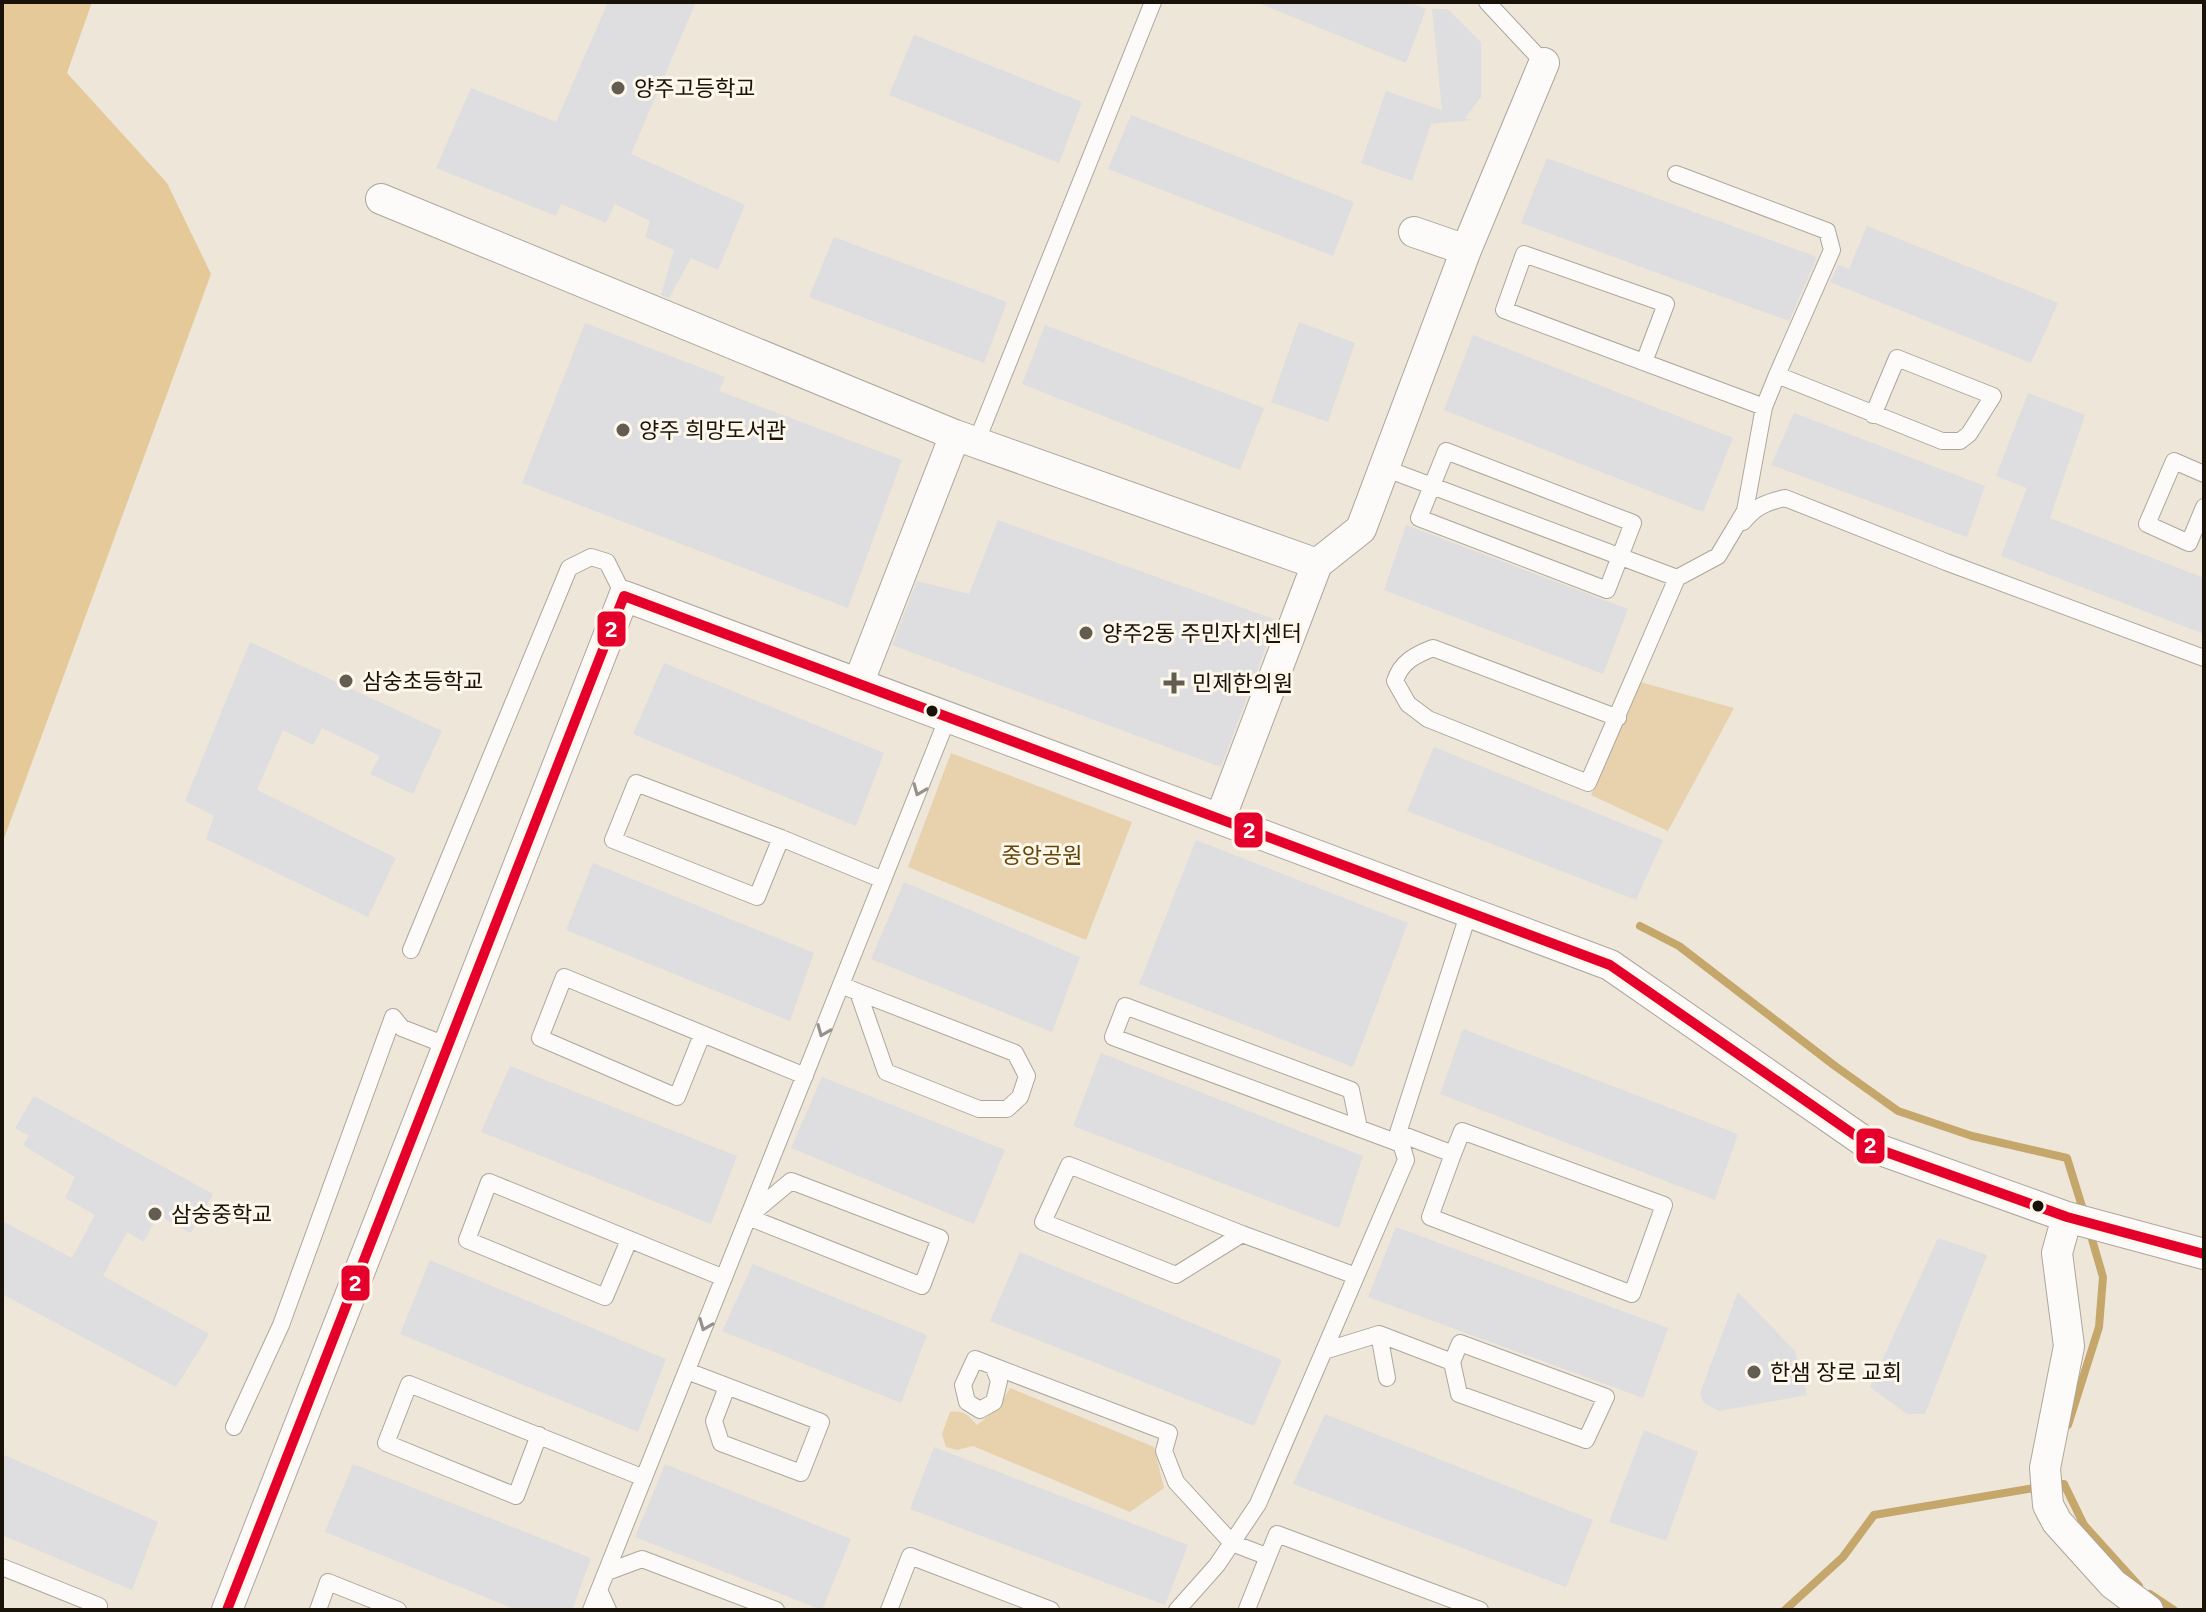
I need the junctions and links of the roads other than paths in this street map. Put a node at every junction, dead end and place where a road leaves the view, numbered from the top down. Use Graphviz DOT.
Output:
graph roads {
  1 [pos="1153,2"];
  2 [pos="1487,2"];
  3 [pos="1544,63"];
  4 [pos="1676,174"];
  5 [pos="381,199"];
  6 [pos="1414,232"];
  7 [pos="1466,250"];
  8 [pos="1644,362"];
  9 [pos="1777,375"];
  10 [pos="1764,407"];
  11 [pos="1873,415"];
  12 [pos="965,439"];
  13 [pos="1384,468"];
  14 [pos="2204,474"];
  15 [pos="1432,486"];
  16 [pos="2204,507"];
  17 [pos="1732,536"];
  18 [pos="1620,557"];
  19 [pos="1317,564"];
  20 [pos="1677,578"];
  21 [pos="624,596"];
  22 [pos="2204,658"];
  23 [pos="858,684"];
  24 [pos="948,717"];
  25 [pos="1618,718"];
  26 [pos="1220,819"];
  27 [pos="781,838"];
  28 [pos="883,880"];
  29 [pos="1469,912"];
  30 [pos="411,950"];
  31 [pos="841,985"];
  32 [pos="858,992"];
  33 [pos="702,1035"];
  34 [pos="448,1046"];
  35 [pos="805,1076"];
  36 [pos="1359,1128"];
  37 [pos="1400,1138"];
  38 [pos="1453,1154"];
  39 [pos="748,1217"];
  40 [pos="2080,1221"];
  41 [pos="1242,1234"];
  42 [pos="629,1240"];
  43 [pos="2204,1254"];
  44 [pos="1356,1276"];
  45 [pos="724,1278"];
  46 [pos="1379,1334"];
  47 [pos="1324,1351"];
  48 [pos="1452,1362"];
  49 [pos="993,1366"];
  50 [pos="687,1371"];
  51 [pos="1387,1378"];
  52 [pos="727,1387"];
  53 [pos="234,1427"];
  54 [pos="539,1435"];
  55 [pos="644,1478"];
  56 [pos="1232,1543"];
  57 [pos="1266,1556"];
  58 [pos="2,1567"];
  59 [pos="607,1572"];
  60 [pos="599,1590"];
  61 [pos="97,1610"];
  62 [pos="227,1610"];
  63 [pos="318,1610"];
  64 [pos="398,1610"];
  65 [pos="591,1610"];
  66 [pos="608,1610"];
  67 [pos="776,1610"];
  68 [pos="889,1610"];
  69 [pos="1051,1610"];
  70 [pos="1177,1610"];
  71 [pos="1249,1610"];
  72 [pos="1480,1610"];
  73 [pos="2148,1610"];
  1 -- 12 [label="lane"];
  2 -- 3 [label="lane"];
  3 -- 7 [label="street"];
  4 -- 9 [label="lane"];
  5 -- 12 [label="street"];
  6 -- 7 [label="street"];
  7 -- 13 [label="street"];
  8 -- 8 [label="lane"];
  8 -- 10 [label="lane"];
  9 -- 10 [label="lane"];
  9 -- 11 [label="lane"];
  10 -- 17 [label="lane"];
  11 -- 11 [label="lane"];
  12 -- 19 [label="street"];
  12 -- 23 [label="street"];
  13 -- 15 [label="lane"];
  13 -- 19 [label="street"];
  14 -- 16 [label="lane"];
  15 -- 18 [label="lane"];
  15 -- 18 [label="lane"];
  15 -- 18 [label="lane"];
  17 -- 20 [label="lane"];
  17 -- 22 [label="lane"];
  18 -- 20 [label="lane"];
  19 -- 26 [label="street"];
  20 -- 25 [label="lane"];
  21 -- 23 [label="street"];
  21 -- 30 [label="lane"];
  21 -- 34 [label="street"];
  23 -- 24 [label="street"];
  24 -- 26 [label="street"];
  24 -- 28 [label="lane, one-way"];
  25 -- 25 [label="lane"];
  26 -- 29 [label="street"];
  27 -- 27 [label="lane"];
  27 -- 28 [label="lane"];
  28 -- 31 [label="lane"];
  29 -- 37 [label="lane"];
  29 -- 40 [label="street"];
  31 -- 32 [label="lane"];
  31 -- 35 [label="lane, one-way"];
  32 -- 32 [label="lane"];
  33 -- 33 [label="lane"];
  33 -- 35 [label="lane"];
  34 -- 53 [label="lane"];
  34 -- 62 [label="street"];
  35 -- 39 [label="lane"];
  36 -- 36 [label="lane"];
  36 -- 37 [label="lane"];
  37 -- 38 [label="lane"];
  37 -- 44 [label="lane"];
  38 -- 38 [label="lane"];
  39 -- 39 [label="lane"];
  39 -- 45 [label="lane"];
  40 -- 43 [label="street"];
  40 -- 73 [label="street"];
  41 -- 41 [label="lane"];
  41 -- 44 [label="lane"];
  42 -- 42 [label="lane"];
  42 -- 45 [label="lane"];
  44 -- 47 [label="lane"];
  45 -- 50 [label="lane, one-way"];
  46 -- 47 [label="lane"];
  46 -- 48 [label="lane"];
  46 -- 51 [label="lane"];
  47 -- 56 [label="lane"];
  48 -- 48 [label="lane"];
  49 -- 56 [label="lane"];
  50 -- 52 [label="lane"];
  50 -- 55 [label="lane"];
  52 -- 52 [label="lane"];
  54 -- 54 [label="lane"];
  54 -- 55 [label="lane"];
  55 -- 59 [label="lane"];
  56 -- 57 [label="lane"];
  56 -- 70 [label="lane"];
  57 -- 71 [label="lane"];
  57 -- 72 [label="lane"];
  58 -- 61 [label="lane"];
  59 -- 60 [label="lane"];
  59 -- 67 [label="lane"];
  60 -- 65 [label="lane"];
  60 -- 66 [label="lane"];
  63 -- 64 [label="lane"];
  68 -- 69 [label="lane"];
}
